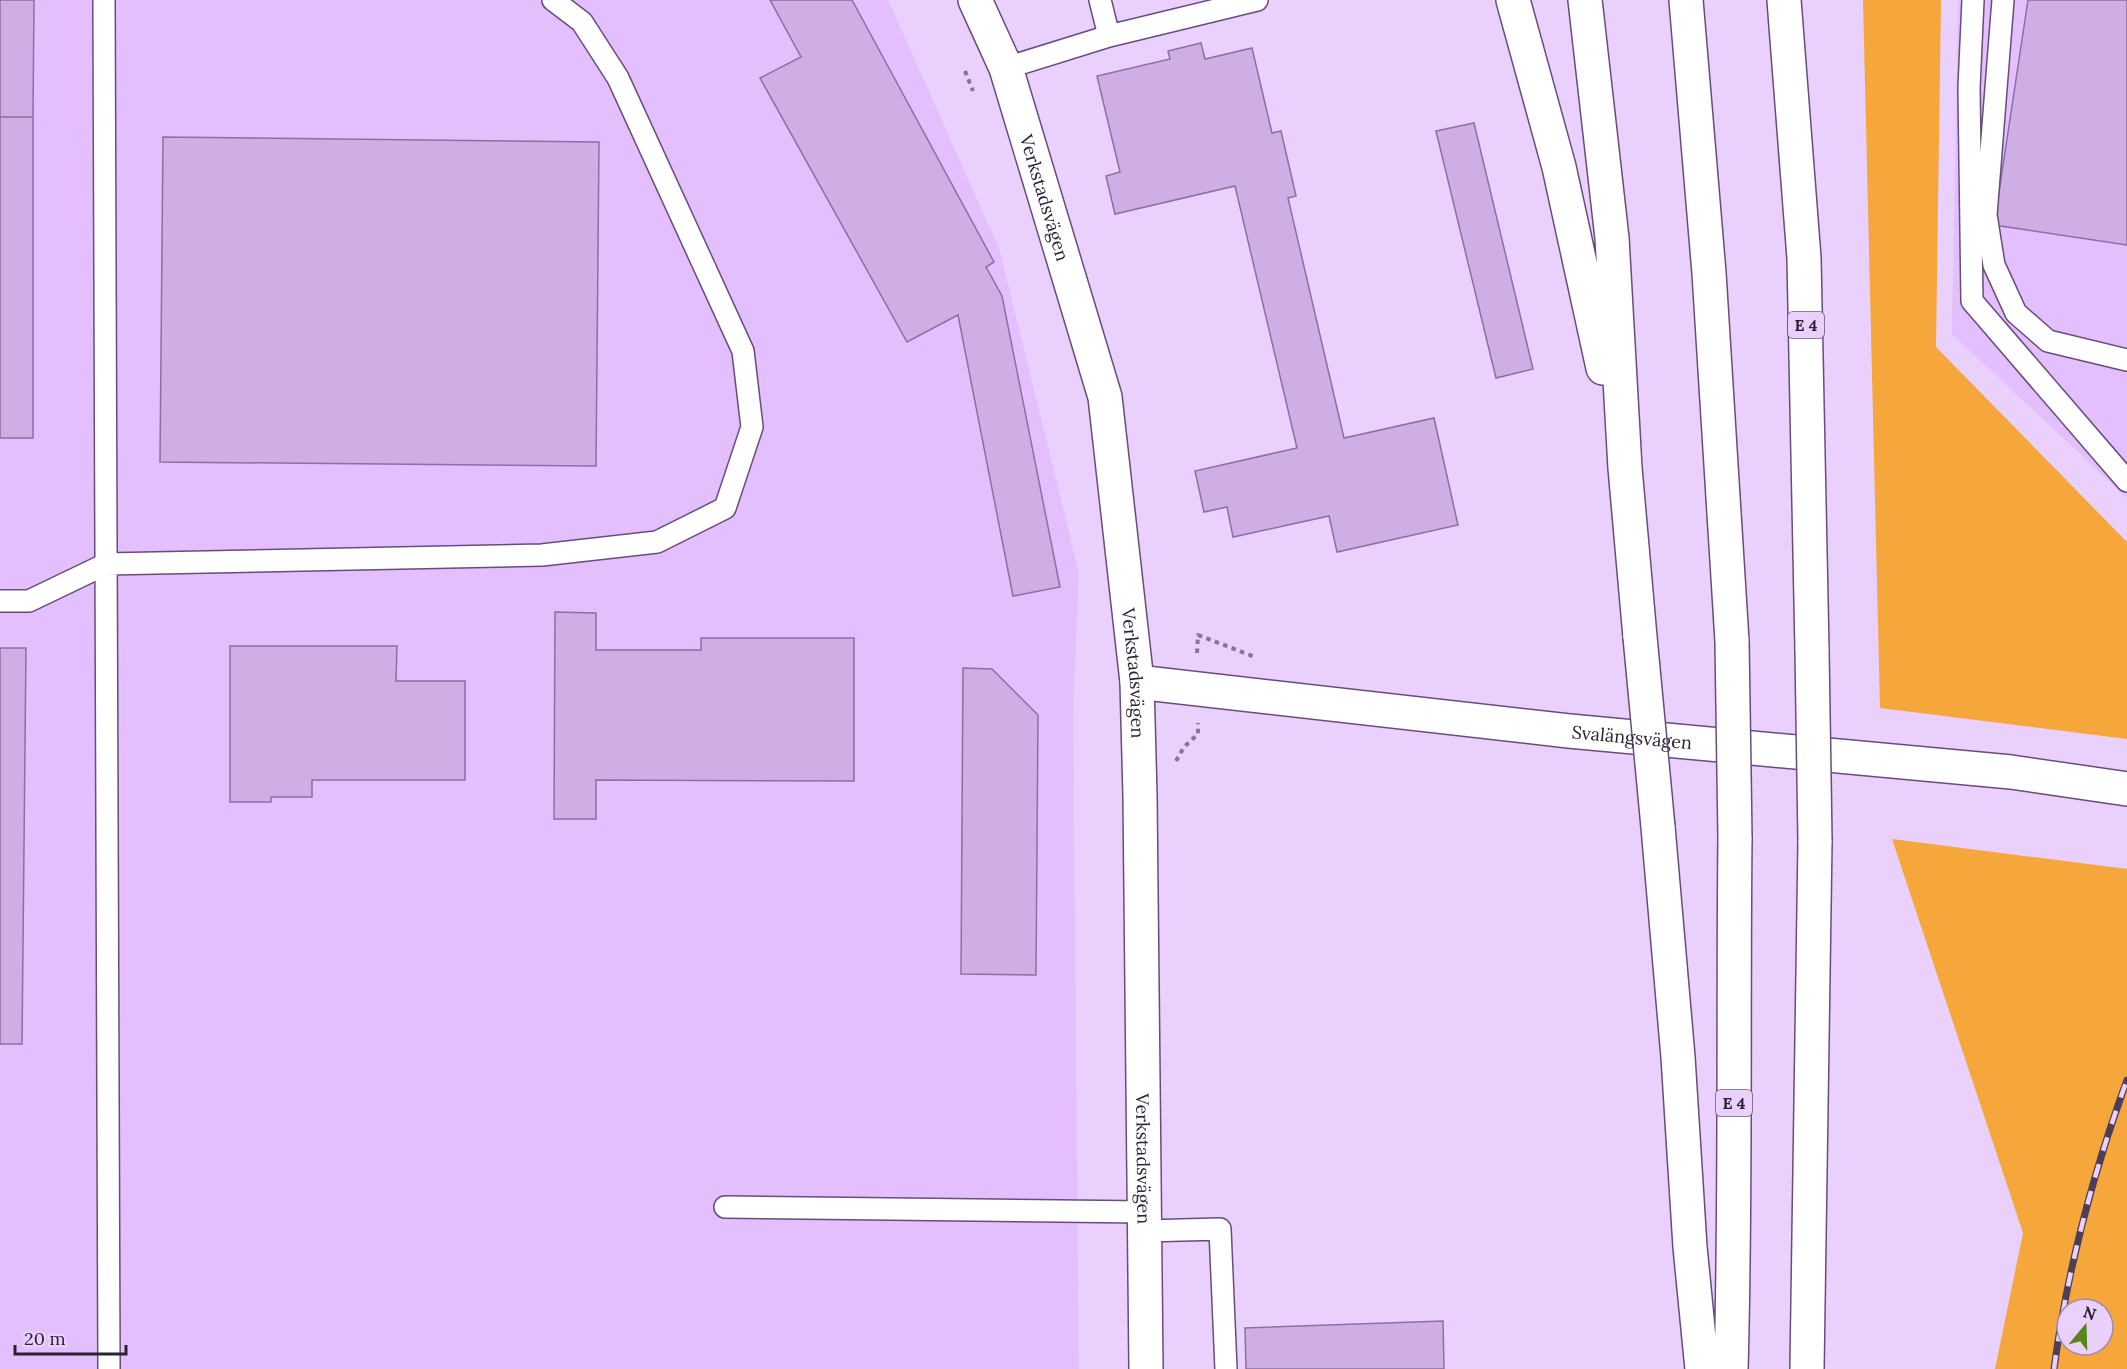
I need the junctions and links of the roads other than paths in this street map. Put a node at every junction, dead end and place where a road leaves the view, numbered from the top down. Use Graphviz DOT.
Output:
graph roads {
  1 [pos="104,0"];
  2 [pos="553,0"];
  3 [pos="975,0"];
  4 [pos="1100,0"];
  5 [pos="1257,0"];
  6 [pos="1513,0"];
  7 [pos="1585,0"];
  8 [pos="1686,0"];
  9 [pos="1784,0"];
  10 [pos="1973,0"];
  11 [pos="2003,0"];
  12 [pos="1109,36"];
  13 [pos="1006,68"];
  14 [pos="2127,360"];
  15 [pos="1625,468"];
  16 [pos="2127,482"];
  17 [pos="106,564"];
  18 [pos="0,601"];
  19 [pos="1137,682"];
  20 [pos="2127,789"];
  21 [pos="725,1207"];
  22 [pos="1144,1222"];
  23 [pos="109,1369"];
  24 [pos="1146,1369"];
  25 [pos="1226,1369"];
  26 [pos="1702,1369"];
  27 [pos="1731,1369"];
  28 [pos="1808,1369"];
  1 -- 17 [label="lane"];
  2 -- 17 [label="lane"];
  3 -- 13 [label="main road, Verkstadsvägen"];
  4 -- 12 [label="lane"];
  5 -- 12 [label="lane"];
  6 -- 15 [label="main road"];
  7 -- 15 [label="main road"];
  8 -- 27 [label="main road, E 4, bridge"];
  9 -- 28 [label="main road, E 4, bridge"];
  10 -- 16 [label="lane"];
  11 -- 14 [label="lane"];
  12 -- 13 [label="lane"];
  13 -- 19 [label="main road, Verkstadsvägen"];
  15 -- 26 [label="main road, bridge"];
  17 -- 18 [label="lane"];
  17 -- 23 [label="lane"];
  19 -- 20 [label="main road, Svalängsvägen"];
  19 -- 22 [label="main road, Verkstadsvägen"];
  21 -- 22 [label="lane"];
  22 -- 24 [label="main road, Verkstadsvägen"];
  22 -- 25 [label="lane"];
}
